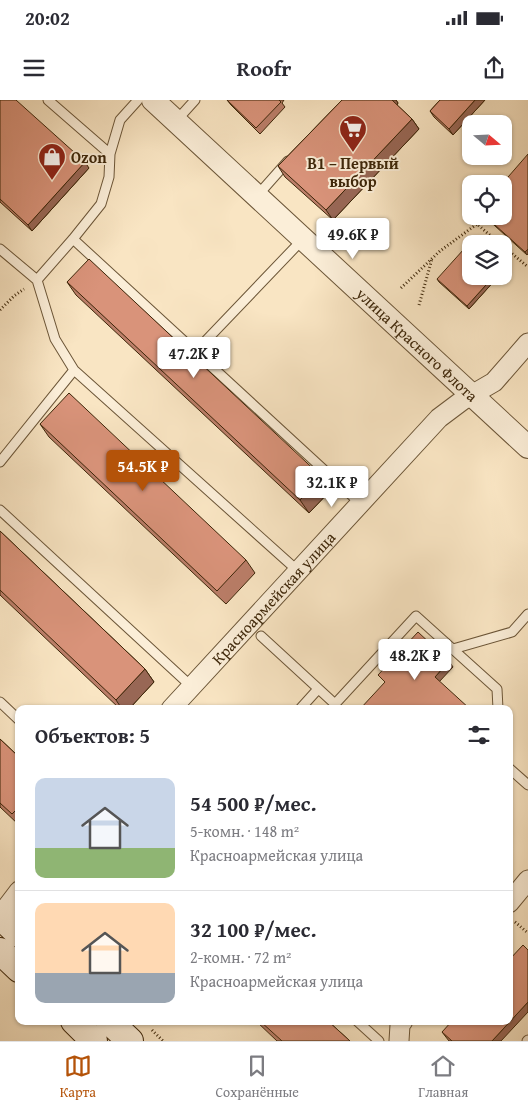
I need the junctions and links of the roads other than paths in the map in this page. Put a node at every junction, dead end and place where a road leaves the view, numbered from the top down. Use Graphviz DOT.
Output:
graph roads {
  1 [pos="48,100"];
  2 [pos="138,100"];
  3 [pos="153,100"];
  4 [pos="196,100"];
  5 [pos="176,121"];
  6 [pos="296,152"];
  7 [pos="110,154"];
  8 [pos="256,196"];
  9 [pos="73,239"];
  10 [pos="304,239"];
  11 [pos="0,249"];
  12 [pos="37,280"];
  13 [pos="528,343"];
  14 [pos="195,352"];
  15 [pos="74,370"];
  16 [pos="472,395"];
  17 [pos="528,447"];
  18 [pos="0,462"];
  19 [pos="360,503"];
  20 [pos="0,510"];
  21 [pos="298,571"];
  22 [pos="528,614"];
  23 [pos="261,636"];
  24 [pos="453,649"];
  25 [pos="192,687"];
  26 [pos="318,689"];
  27 [pos="0,702"];
  28 [pos="176,705"];
  29 [pos="304,705"];
  30 [pos="498,705"];
  31 [pos="15,716"];
  32 [pos="513,774"];
  33 [pos="528,785"];
  34 [pos="528,880"];
  35 [pos="15,896"];
  36 [pos="513,898"];
  37 [pos="0,916"];
  38 [pos="15,930"];
  39 [pos="0,951"];
  40 [pos="15,965"];
  41 [pos="78,1025"];
  42 [pos="114,1025"];
  43 [pos="361,1025"];
  44 [pos="400,1025"];
  45 [pos="94,1041"];
  46 [pos="130,1041"];
  47 [pos="379,1041"];
  48 [pos="398,1041"];
  1 -- 7 [label="lane"];
  2 -- 7 [label="lane"];
  3 -- 5 [label="street, улица Красного Флота"];
  4 -- 5 [label="lane"];
  5 -- 8 [label="street, улица Красного Флота"];
  6 -- 8 [label="lane"];
  7 -- 9 [label="lane"];
  8 -- 10 [label="street, улица Красного Флота"];
  9 -- 12 [label="lane"];
  9 -- 14 [label="lane"];
  10 -- 14 [label="lane"];
  10 -- 16 [label="street, улица Красного Флота"];
  11 -- 12 [label="lane"];
  12 -- 15 [label="lane"];
  13 -- 16 [label="street, Красноармейская улица"];
  14 -- 19 [label="lane"];
  15 -- 18 [label="lane"];
  15 -- 21 [label="lane"];
  16 -- 17 [label="street, улица Красного Флота"];
  16 -- 19 [label="street, Красноармейская улица"];
  19 -- 21 [label="street, Красноармейская улица"];
  20 -- 25 [label="lane"];
  21 -- 25 [label="street, Красноармейская улица"];
  22 -- 24 [label="lane"];
  23 -- 26 [label="lane"];
  24 -- 26 [label="lane"];
  24 -- 30 [label="lane"];
  25 -- 28 [label="street, Красноармейская улица"];
  26 -- 29 [label="lane"];
  27 -- 31 [label="lane"];
  32 -- 33 [label="lane"];
  34 -- 36 [label="street"];
  35 -- 37 [label="street"];
  37 -- 38 [label="main road"];
  39 -- 40 [label="main road"];
  41 -- 45 [label="main road"];
  42 -- 46 [label="main road"];
  43 -- 47 [label="lane"];
  44 -- 48 [label="street"];
}
